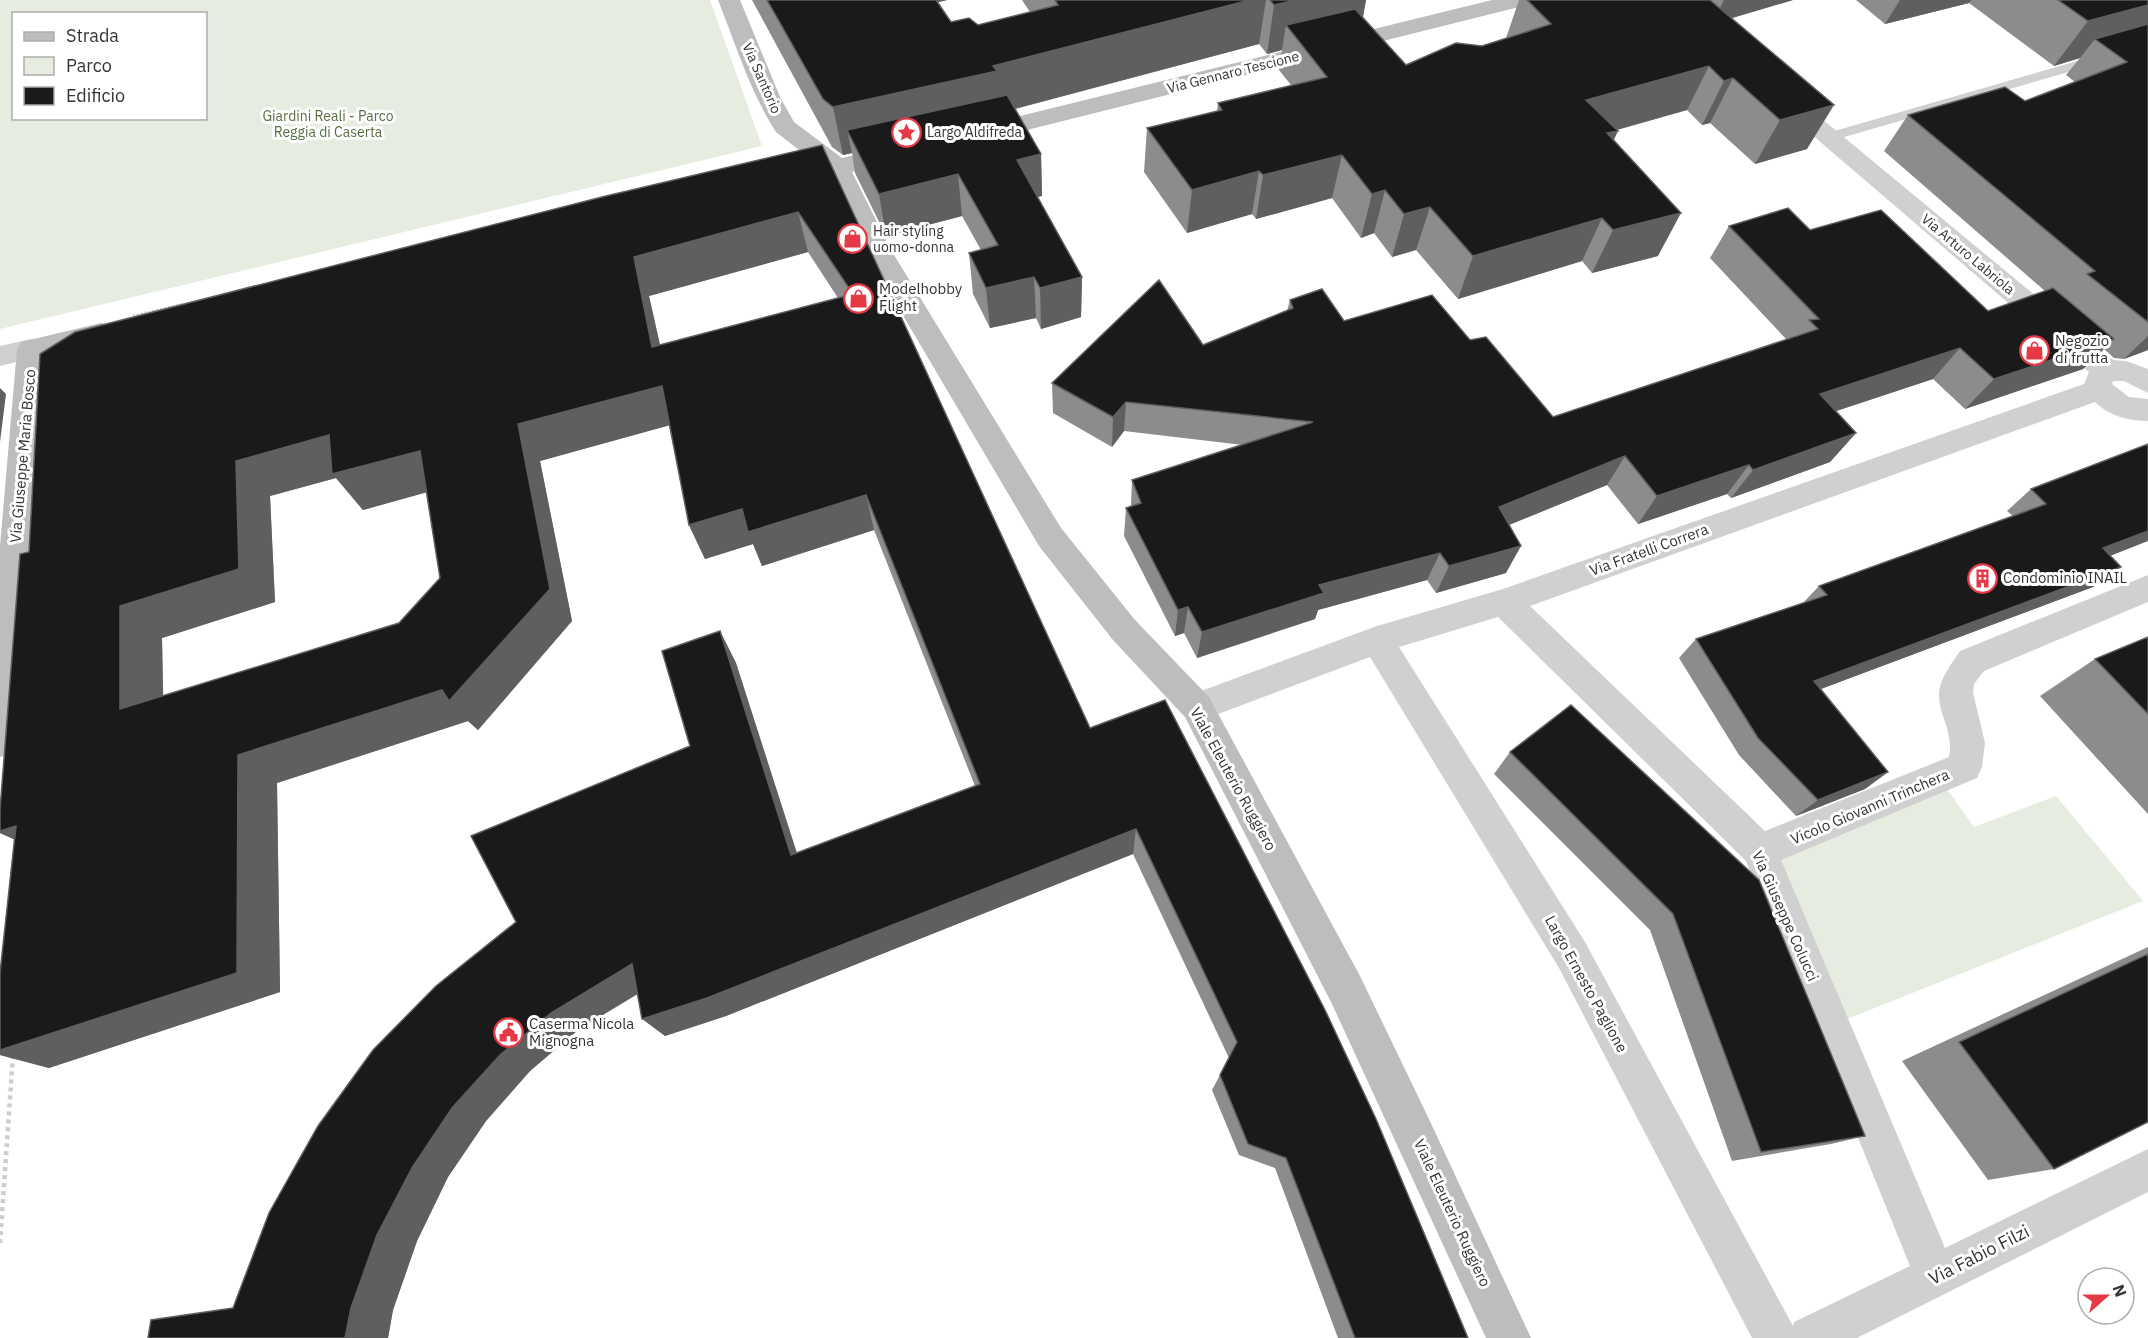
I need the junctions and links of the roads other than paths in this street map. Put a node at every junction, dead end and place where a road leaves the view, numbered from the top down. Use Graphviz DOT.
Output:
graph roads {
  1 [pos="729,0"];
  2 [pos="1520,0"];
  3 [pos="2116,54"];
  4 [pos="1766,84"];
  5 [pos="1829,137"];
  6 [pos="960,139"];
  7 [pos="916,149"];
  8 [pos="838,167"];
  9 [pos="768,183"];
  10 [pos="128,322"];
  11 [pos="31,348"];
  12 [pos="0,356"];
  13 [pos="2104,380"];
  14 [pos="2148,382"];
  15 [pos="2148,410"];
  16 [pos="2148,588"];
  17 [pos="1504,602"];
  18 [pos="1377,640"];
  19 [pos="1197,707"];
  20 [pos="0,742"];
  21 [pos="1759,850"];
  22 [pos="2148,1170"];
  23 [pos="1936,1277"];
  24 [pos="1509,1338"];
  25 [pos="1776,1338"];
  26 [pos="1810,1338"];
  1 -- 8 [label="street, Via Santorio"];
  2 -- 6 [label="street, Via Gennaro Tescione"];
  3 -- 5 [label="lane"];
  4 -- 5 [label="street, Via Arturo Labriola"];
  5 -- 13 [label="street, Via Arturo Labriola"];
  7 -- 8 [label="street"];
  8 -- 9 [label="street"];
  8 -- 19 [label="street, Viale Eleuterio Ruggiero"];
  10 -- 11 [label="street"];
  11 -- 12 [label="street"];
  11 -- 20 [label="street, Via Giuseppe Maria Bosco"];
  13 -- 14 [label="street, Via Fratelli Correra"];
  13 -- 15 [label="street"];
  13 -- 17 [label="street, Via Fratelli Correra"];
  16 -- 21 [label="street, Vicolo Giovanni Trinchera"];
  17 -- 18 [label="street, Via Fratelli Correra"];
  17 -- 21 [label="street, Via Giuseppe Colucci"];
  18 -- 19 [label="street, Via Fratelli Correra"];
  18 -- 25 [label="street, Largo Ernesto Paglione"];
  19 -- 24 [label="street, Viale Eleuterio Ruggiero"];
  21 -- 23 [label="street, Via Giuseppe Colucci"];
  22 -- 23 [label="street, Via Fabio Filzi"];
  23 -- 26 [label="street, Via Fabio Filzi"];
}
